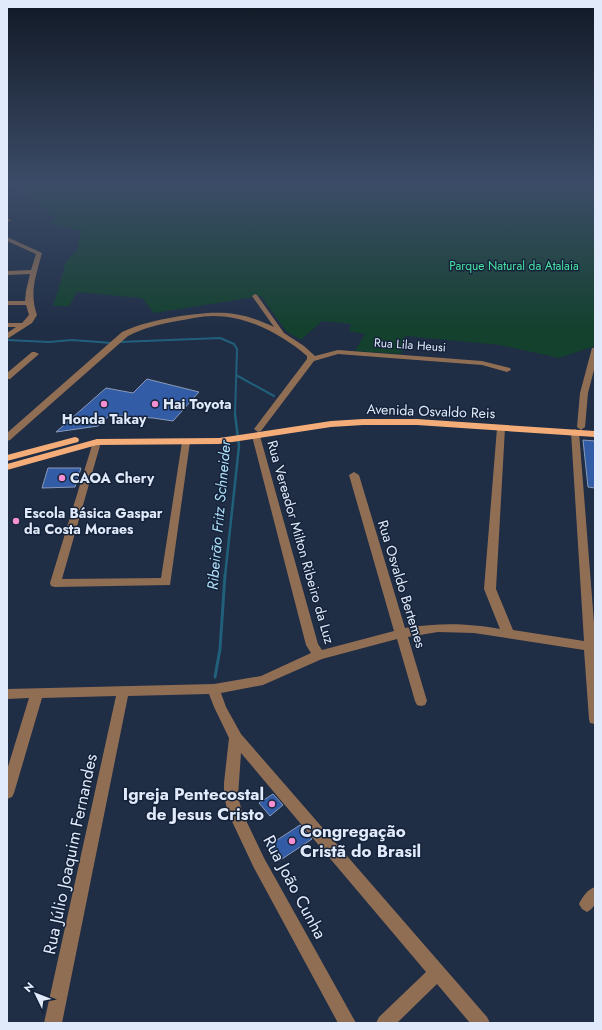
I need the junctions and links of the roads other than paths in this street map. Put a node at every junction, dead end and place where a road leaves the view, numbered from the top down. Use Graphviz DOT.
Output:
graph roads {
  1 [pos="7,239"];
  2 [pos="34,272"];
  3 [pos="7,273"];
  4 [pos="255,296"];
  5 [pos="7,303"];
  6 [pos="29,303"];
  7 [pos="7,325"];
  8 [pos="23,325"];
  9 [pos="8,336"];
  10 [pos="283,336"];
  11 [pos="595,350"];
  12 [pos="35,354"];
  13 [pos="311,359"];
  14 [pos="506,370"];
  15 [pos="7,377"];
  16 [pos="501,428"];
  17 [pos="595,428"];
  18 [pos="578,430"];
  19 [pos="253,433"];
  20 [pos="595,434"];
  21 [pos="230,436"];
  22 [pos="7,438"];
  23 [pos="97,442"];
  24 [pos="186,442"];
  25 [pos="7,458"];
  26 [pos="7,468"];
  27 [pos="354,475"];
  28 [pos="402,633"];
  29 [pos="508,633"];
  30 [pos="593,647"];
  31 [pos="319,655"];
  32 [pos="214,689"];
  33 [pos="123,692"];
  34 [pos="37,693"];
  35 [pos="7,694"];
  36 [pos="421,701"];
  37 [pos="595,719"];
  38 [pos="236,738"];
  39 [pos="7,793"];
  40 [pos="437,973"];
  41 [pos="53,1023"];
  42 [pos="347,1023"];
  43 [pos="385,1023"];
  44 [pos="481,1023"];
  1 -- 2 [label="street"];
  2 -- 3 [label="street"];
  2 -- 6 [label="street"];
  4 -- 10 [label="street"];
  5 -- 6 [label="street"];
  6 -- 8 [label="street"];
  7 -- 8 [label="street"];
  8 -- 9 [label="street"];
  10 -- 13 [label="street"];
  10 -- 22 [label="street"];
  11 -- 18 [label="street"];
  12 -- 15 [label="street"];
  13 -- 14 [label="street, Rua Lila Heusi"];
  13 -- 19 [label="street"];
  16 -- 18 [label="main road, Avenida Osvaldo Reis"];
  16 -- 19 [label="main road, Avenida Osvaldo Reis"];
  16 -- 29 [label="street"];
  17 -- 18 [label="main road, Avenida Osvaldo Reis"];
  18 -- 19 [label="main road, Avenida Osvaldo Reis"];
  18 -- 20 [label="main road, Avenida Osvaldo Reis"];
  18 -- 30 [label="street"];
  19 -- 21 [label="main road, Avenida Osvaldo Reis"];
  19 -- 31 [label="street, Rua Vereador Milton Ribeiro da Luz"];
  21 -- 24 [label="main road, Avenida Osvaldo Reis"];
  21 -- 25 [label="main road, Avenida Osvaldo Reis"];
  23 -- 24 [label="main road, Avenida Osvaldo Reis"];
  23 -- 24 [label="street"];
  23 -- 26 [label="main road, Avenida Osvaldo Reis"];
  27 -- 28 [label="street, Rua Osvaldo Bertemes"];
  28 -- 29 [label="street"];
  28 -- 31 [label="street"];
  28 -- 36 [label="street, Rua Osvaldo Bertemes"];
  29 -- 30 [label="street"];
  30 -- 37 [label="street"];
  31 -- 32 [label="street"];
  32 -- 33 [label="street"];
  32 -- 38 [label="street"];
  33 -- 34 [label="street"];
  33 -- 41 [label="street, Rua Júlio Joaquim Fernandes"];
  34 -- 35 [label="street"];
  34 -- 39 [label="street"];
  38 -- 40 [label="street"];
  38 -- 42 [label="street, Rua João Cunha"];
  40 -- 43 [label="street"];
  40 -- 44 [label="street"];
}
